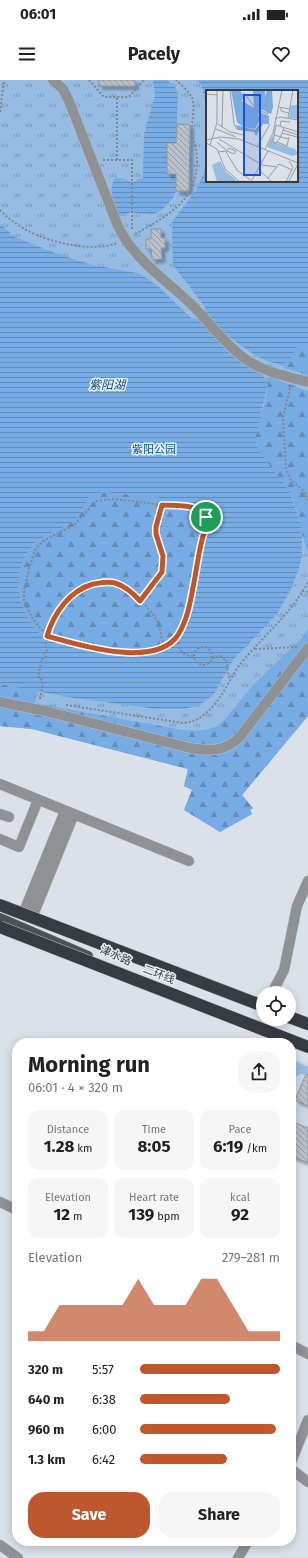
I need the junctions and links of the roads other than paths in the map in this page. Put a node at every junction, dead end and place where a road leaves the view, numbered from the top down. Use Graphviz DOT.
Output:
graph roads {
  1 [pos="53,80"];
  2 [pos="308,382"];
  3 [pos="305,647"];
  4 [pos="0,702"];
  5 [pos="0,784"];
  6 [pos="38,800"];
  7 [pos="70,812"];
  8 [pos="0,839"];
  9 [pos="189,861"];
  10 [pos="308,881"];
  11 [pos="0,899"];
  12 [pos="0,905"];
  13 [pos="29,911"];
  14 [pos="0,918"];
  15 [pos="0,927"];
  16 [pos="276,986"];
  17 [pos="256,1005"];
  18 [pos="256,1005"];
  19 [pos="296,1020"];
  20 [pos="296,1023"];
  21 [pos="308,1024"];
  22 [pos="308,1028"];
  23 [pos="276,1038"];
  24 [pos="285,1038"];
  25 [pos="296,1042"];
  26 [pos="296,1046"];
  27 [pos="308,1047"];
  28 [pos="308,1051"];
  29 [pos="0,1202"];
  30 [pos="12,1208"];
  31 [pos="296,1348"];
  32 [pos="308,1354"];
  33 [pos="308,1420"];
  34 [pos="296,1450"];
  35 [pos="296,1473"];
  36 [pos="308,1482"];
  37 [pos="0,1545"];
  38 [pos="245,1546"];
  39 [pos="18,1558"];
  40 [pos="238,1558"];
  1 -- 2 [label="street"];
  3 -- 4 [label="street"];
  5 -- 6 [label="street"];
  6 -- 7 [label="street"];
  6 -- 8 [label="street"];
  7 -- 9 [label="street"];
  7 -- 13 [label="street"];
  10 -- 16 [label="street"];
  11 -- 13 [label="main road, 津水路"];
  12 -- 18 [label="highway, 二环线, bridge"];
  13 -- 17 [label="main road, 津水路"];
  14 -- 23 [label="main road, 津水路"];
  15 -- 24 [label="highway, 二环线, bridge"];
  19 -- 21 [label="highway"];
  20 -- 22 [label="main road"];
  25 -- 27 [label="highway, 二环线, bridge"];
  26 -- 28 [label="main road, 津水路"];
  29 -- 30 [label="street"];
  31 -- 32 [label="street"];
  33 -- 34 [label="street"];
  35 -- 36 [label="street"];
  37 -- 39 [label="street"];
  38 -- 40 [label="street"];
}
